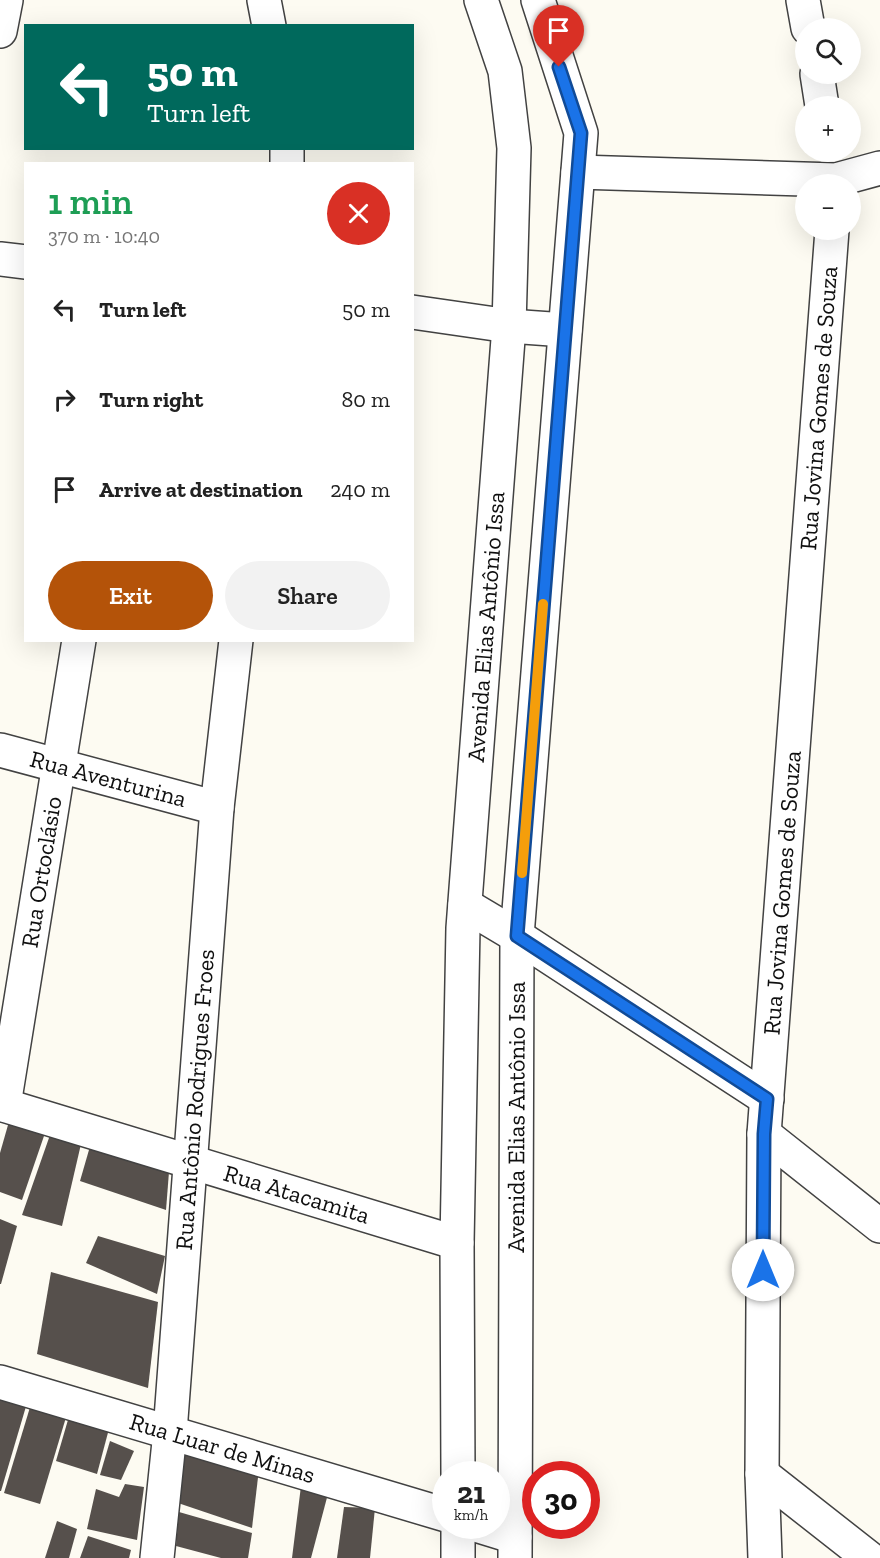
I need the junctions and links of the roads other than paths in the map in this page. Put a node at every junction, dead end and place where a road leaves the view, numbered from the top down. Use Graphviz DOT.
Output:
graph roads {
  1 [pos="6,0"];
  2 [pos="264,0"];
  3 [pos="482,0"];
  4 [pos="537,0"];
  5 [pos="803,0"];
  6 [pos="806,18"];
  7 [pos="269,24"];
  8 [pos="0,32"];
  9 [pos="880,168"];
  10 [pos="578,172"];
  11 [pos="834,172"];
  12 [pos="831,240"];
  13 [pos="414,312"];
  14 [pos="509,326"];
  15 [pos="565,330"];
  16 [pos="79,642"];
  17 [pos="236,642"];
  18 [pos="0,750"];
  19 [pos="59,766"];
  20 [pos="217,808"];
  21 [pos="465,905"];
  22 [pos="517,936"];
  23 [pos="767,1099"];
  24 [pos="2,1104"];
  25 [pos="764,1134"];
  26 [pos="189,1161"];
  27 [pos="880,1226"];
  28 [pos="457,1243"];
  29 [pos="0,1382"];
  30 [pos="170,1432"];
  31 [pos="458,1461"];
  32 [pos="762,1474"];
  33 [pos="432,1511"];
  34 [pos="458,1539"];
  35 [pos="500,1539"];
  36 [pos="515,1548"];
  37 [pos="157,1558"];
  38 [pos="458,1558"];
  39 [pos="765,1558"];
  40 [pos="869,1558"];
  1 -- 8 [label="street"];
  2 -- 7 [label="street"];
  3 -- 14 [label="street, Avenida Elias Antônio Issa"];
  4 -- 10 [label="street, Avenida Elias Antônio Issa"];
  5 -- 6 [label="street"];
  9 -- 11 [label="street"];
  10 -- 11 [label="street"];
  10 -- 15 [label="street, Avenida Elias Antônio Issa"];
  12 -- 23 [label="street, Rua Jovina Gomes de Souza"];
  13 -- 14 [label="street"];
  14 -- 15 [label="street"];
  14 -- 21 [label="street, Avenida Elias Antônio Issa"];
  15 -- 22 [label="street, Avenida Elias Antônio Issa"];
  16 -- 19 [label="street, Rua Ortoclásio"];
  17 -- 20 [label="street, Rua Antônio Rodrigues Froes"];
  18 -- 19 [label="street, Rua Aventurina"];
  19 -- 20 [label="street, Rua Aventurina"];
  19 -- 24 [label="street, Rua Ortoclásio"];
  20 -- 26 [label="street, Rua Antônio Rodrigues Froes"];
  21 -- 22 [label="street"];
  21 -- 28 [label="street, Avenida Elias Antônio Issa"];
  22 -- 23 [label="street"];
  22 -- 36 [label="street, Avenida Elias Antônio Issa"];
  23 -- 25 [label="street, Rua Jovina Gomes de Souza"];
  24 -- 26 [label="street, Rua Atacamita"];
  25 -- 27 [label="street"];
  25 -- 32 [label="street, Rua Jovina Gomes de Souza"];
  26 -- 28 [label="street, Rua Atacamita"];
  26 -- 30 [label="street, Rua Antônio Rodrigues Froes"];
  28 -- 31 [label="street, Avenida Elias Antônio Issa"];
  29 -- 30 [label="street, Rua Luar de Minas"];
  30 -- 33 [label="street, Rua Luar de Minas"];
  30 -- 37 [label="street, Rua Antônio Rodrigues Froes"];
  32 -- 39 [label="street, Rua Jovina Gomes de Souza"];
  32 -- 40 [label="street"];
  34 -- 38 [label="street"];
  35 -- 36 [label="street"];
}
